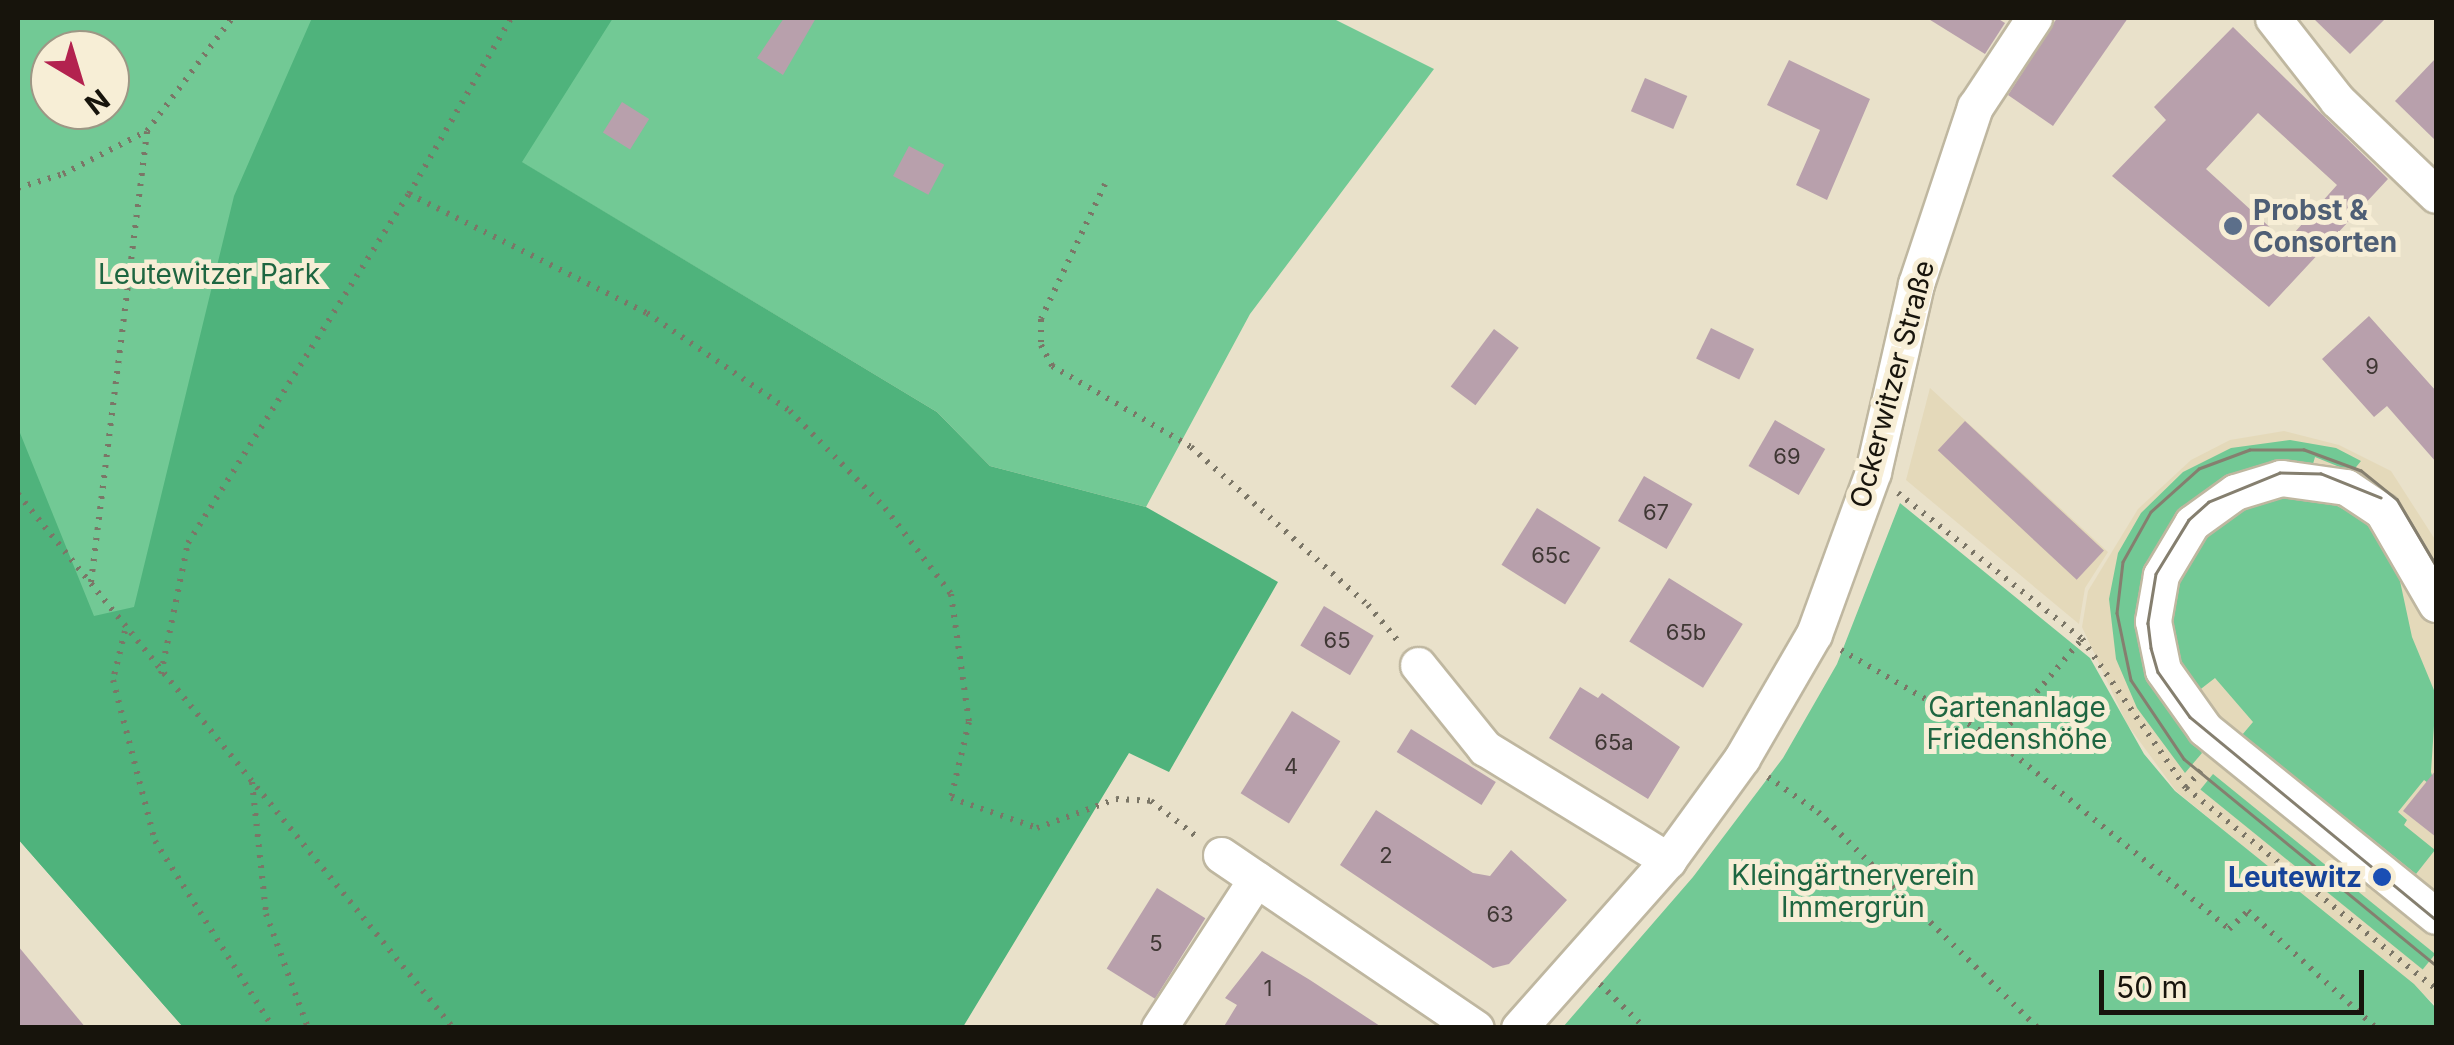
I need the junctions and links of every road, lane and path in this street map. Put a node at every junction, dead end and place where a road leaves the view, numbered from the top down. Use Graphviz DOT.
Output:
graph roads {
  1 [pos="232,18"];
  2 [pos="511,18"];
  3 [pos="2034,18"];
  4 [pos="2273,18"];
  5 [pos="147,132"];
  6 [pos="1105,184"];
  7 [pos="18,188"];
  8 [pos="409,194"];
  9 [pos="2436,194"];
  10 [pos="1873,472"];
  11 [pos="18,494"];
  12 [pos="91,583"];
  13 [pos="2436,604"];
  14 [pos="126,630"];
  15 [pos="1814,634"];
  16 [pos="2082,639"];
  17 [pos="1418,665"];
  18 [pos="160,674"];
  19 [pos="1996,740"];
  20 [pos="1742,758"];
  21 [pos="252,778"];
  22 [pos="1221,856"];
  23 [pos="1668,860"];
  24 [pos="1256,879"];
  25 [pos="2436,916"];
  26 [pos="1578,962"];
  27 [pos="2435,985"];
  28 [pos="273,1028"];
  29 [pos="308,1028"];
  30 [pos="453,1028"];
  31 [pos="1160,1028"];
  32 [pos="1476,1028"];
  33 [pos="1519,1028"];
  34 [pos="1645,1028"];
  35 [pos="2038,1028"];
  36 [pos="2376,1028"];
  1 -- 5 [label="path"];
  2 -- 8 [label="path"];
  3 -- 10 [label="street, Ockerwitzer Straße"];
  4 -- 9 [label="street"];
  5 -- 7 [label="path"];
  5 -- 12 [label="path"];
  6 -- 17 [label="path"];
  8 -- 18 [label="path"];
  8 -- 22 [label="path"];
  10 -- 15 [label="street, Ockerwitzer Straße"];
  10 -- 16 [label="path"];
  11 -- 12 [label="path"];
  12 -- 14 [label="path"];
  13 -- 25 [label="street"];
  14 -- 18 [label="path"];
  14 -- 28 [label="path"];
  15 -- 19 [label="path"];
  15 -- 20 [label="street, Ockerwitzer Straße"];
  16 -- 19 [label="path"];
  16 -- 27 [label="path"];
  17 -- 23 [label="street"];
  18 -- 21 [label="path"];
  19 -- 36 [label="path"];
  20 -- 23 [label="street, Ockerwitzer Straße"];
  20 -- 35 [label="path"];
  21 -- 29 [label="path"];
  21 -- 30 [label="path"];
  22 -- 24 [label="street"];
  23 -- 26 [label="street, Ockerwitzer Straße"];
  24 -- 31 [label="street"];
  24 -- 32 [label="street"];
  26 -- 33 [label="street, Ockerwitzer Straße"];
  26 -- 34 [label="path"];
}
